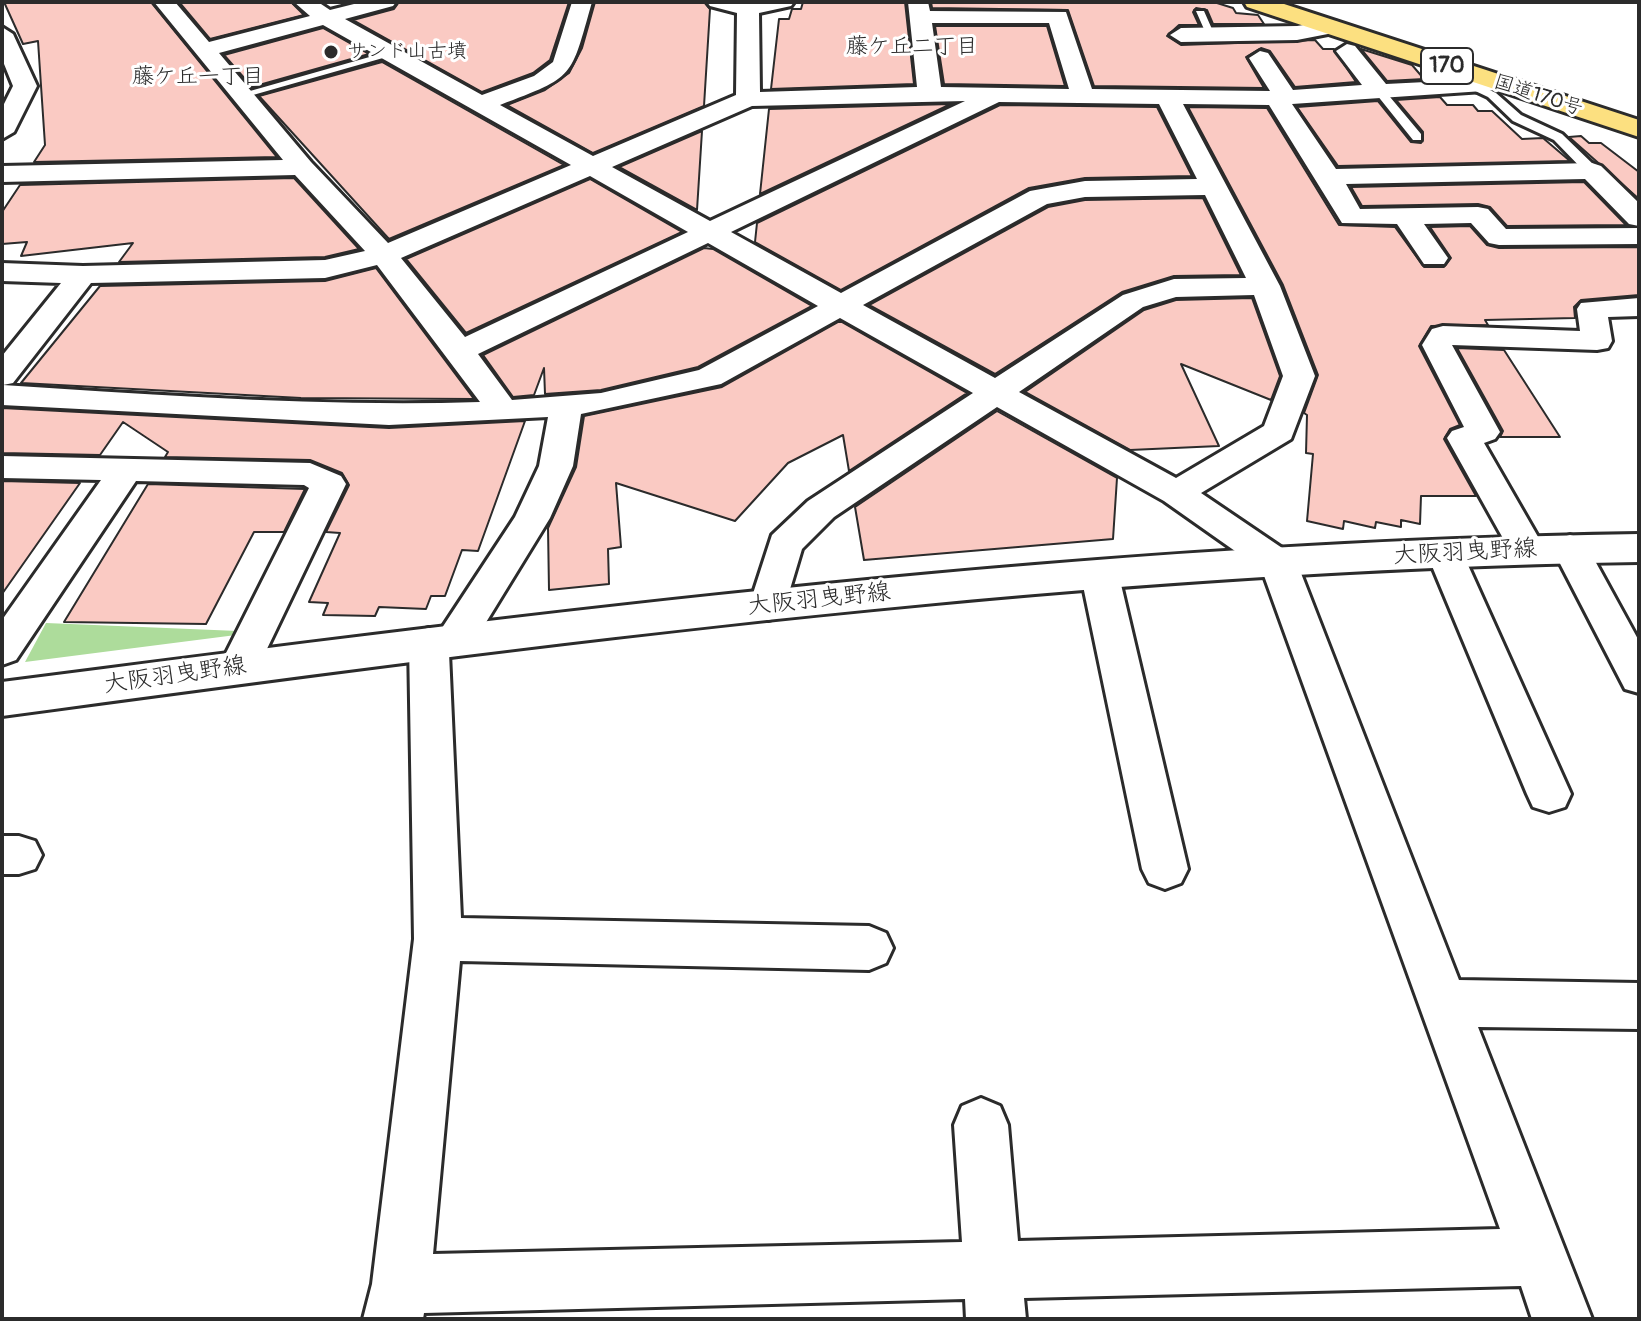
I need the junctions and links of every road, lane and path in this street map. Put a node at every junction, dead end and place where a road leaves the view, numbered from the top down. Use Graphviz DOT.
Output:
graph roads {
  1 [pos="164,2"];
  2 [pos="304,2"];
  3 [pos="386,2"];
  4 [pos="582,2"];
  5 [pos="717,2"];
  6 [pos="784,2"];
  7 [pos="1255,2"];
  8 [pos="1298,2"];
  9 [pos="748,9"];
  10 [pos="919,10"];
  11 [pos="1055,10"];
  12 [pos="1200,13"];
  13 [pos="328,19"];
  14 [pos="1330,27"];
  15 [pos="2,34"];
  16 [pos="1211,34"];
  17 [pos="1181,35"];
  18 [pos="205,50"];
  19 [pos="1347,51"];
  20 [pos="391,54"];
  21 [pos="1260,58"];
  22 [pos="1497,80"];
  23 [pos="1594,88"];
  24 [pos="1381,93"];
  25 [pos="930,94"];
  26 [pos="242,95"];
  27 [pos="996,95"];
  28 [pos="1083,97"];
  29 [pos="1280,97"];
  30 [pos="1544,98"];
  31 [pos="748,99"];
  32 [pos="1168,99"];
  33 [pos="480,104"];
  34 [pos="1639,112"];
  35 [pos="1639,129"];
  36 [pos="2,132"];
  37 [pos="1417,137"];
  38 [pos="1639,144"];
  39 [pos="302,167"];
  40 [pos="593,167"];
  41 [pos="1592,171"];
  42 [pos="2,174"];
  43 [pos="1328,177"];
  44 [pos="1214,187"];
  45 [pos="1405,217"];
  46 [pos="1639,218"];
  47 [pos="710,232"];
  48 [pos="1639,236"];
  49 [pos="384,255"];
  50 [pos="1434,258"];
  51 [pos="2,272"];
  52 [pos="83,275"];
  53 [pos="1265,286"];
  54 [pos="839,305"];
  55 [pos="1639,307"];
  56 [pos="462,350"];
  57 [pos="2,376"];
  58 [pos="998,394"];
  59 [pos="2,395"];
  60 [pos="566,406"];
  61 [pos="503,411"];
  62 [pos="2,467"];
  63 [pos="126,470"];
  64 [pos="1176,493"];
  65 [pos="1570,548"];
  66 [pos="1639,548"];
  67 [pos="1527,549"];
  68 [pos="1445,554"];
  69 [pos="1278,563"];
  70 [pos="1100,576"];
  71 [pos="768,606"];
  72 [pos="442,641"];
  73 [pos="2,650"];
  74 [pos="239,667"];
  75 [pos="1639,678"];
  76 [pos="2,699"];
  77 [pos="1549,794"];
  78 [pos="1165,869"];
  79 [pos="438,939"];
  80 [pos="869,948"];
  81 [pos="1446,1003"];
  82 [pos="1639,1006"];
  83 [pos="981,1125"];
  84 [pos="1540,1257"];
  85 [pos="994,1294"];
  86 [pos="397,1301"];
  87 [pos="1562,1319"];
  1 -- 18 [label="street"];
  2 -- 13 [label="street"];
  3 -- 13 [label="street"];
  4 -- 33 [label="street"];
  5 -- 9 [label="street"];
  6 -- 9 [label="street"];
  7 -- 14 [label="highway, 国道170号 / 170"];
  8 -- 22 [label="highway, 国道170号 / 170"];
  9 -- 31 [label="street"];
  10 -- 11 [label="street"];
  10 -- 25 [label="street"];
  11 -- 28 [label="street"];
  12 -- 16 [label="lane"];
  13 -- 18 [label="street"];
  13 -- 20 [label="street"];
  14 -- 16 [label="street"];
  14 -- 22 [label="highway, 国道170号 / 170"];
  15 -- 36 [label="street"];
  16 -- 17 [label="street"];
  18 -- 26 [label="street"];
  19 -- 24 [label="street"];
  20 -- 26 [label="lane"];
  20 -- 33 [label="street"];
  21 -- 29 [label="street"];
  22 -- 23 [label="highway"];
  22 -- 24 [label="street"];
  22 -- 30 [label="highway, 国道170号 / 170"];
  22 -- 34 [label="highway, 国道170号 / 170"];
  22 -- 41 [label="lane"];
  24 -- 29 [label="street"];
  24 -- 37 [label="lane"];
  25 -- 27 [label="street"];
  25 -- 31 [label="street"];
  26 -- 39 [label="street"];
  27 -- 28 [label="street"];
  27 -- 47 [label="street"];
  28 -- 32 [label="street"];
  29 -- 32 [label="street"];
  29 -- 43 [label="street"];
  30 -- 35 [label="highway, 国道170号 / 170"];
  30 -- 38 [label="highway"];
  31 -- 40 [label="street"];
  32 -- 44 [label="street"];
  33 -- 40 [label="street"];
  39 -- 42 [label="street"];
  39 -- 49 [label="street"];
  40 -- 47 [label="street"];
  40 -- 49 [label="street"];
  41 -- 43 [label="street"];
  41 -- 46 [label="street"];
  43 -- 45 [label="street"];
  44 -- 53 [label="street"];
  44 -- 54 [label="street"];
  45 -- 48 [label="street"];
  45 -- 50 [label="street"];
  47 -- 54 [label="street"];
  47 -- 56 [label="street"];
  49 -- 52 [label="street"];
  49 -- 56 [label="street"];
  51 -- 52 [label="street"];
  52 -- 57 [label="street"];
  53 -- 58 [label="street"];
  53 -- 64 [label="street"];
  54 -- 58 [label="street"];
  54 -- 60 [label="street"];
  55 -- 67 [label="street"];
  56 -- 61 [label="street"];
  58 -- 64 [label="street"];
  58 -- 71 [label="street"];
  59 -- 61 [label="street"];
  60 -- 61 [label="street"];
  60 -- 72 [label="street"];
  62 -- 63 [label="street"];
  63 -- 73 [label="street"];
  63 -- 74 [label="street"];
  64 -- 69 [label="street"];
  65 -- 66 [label="main road, 大阪羽曳野線"];
  65 -- 67 [label="main road, 大阪羽曳野線"];
  65 -- 75 [label="street"];
  67 -- 68 [label="main road, 大阪羽曳野線"];
  68 -- 69 [label="main road, 大阪羽曳野線"];
  68 -- 77 [label="street"];
  69 -- 70 [label="main road, 大阪羽曳野線"];
  69 -- 81 [label="street"];
  70 -- 71 [label="main road, 大阪羽曳野線"];
  70 -- 78 [label="street"];
  71 -- 72 [label="main road, 大阪羽曳野線"];
  72 -- 74 [label="main road, 大阪羽曳野線"];
  72 -- 79 [label="street"];
  74 -- 76 [label="main road, 大阪羽曳野線"];
  79 -- 80 [label="street"];
  79 -- 86 [label="street"];
  81 -- 82 [label="street"];
  81 -- 84 [label="street"];
  83 -- 85 [label="street"];
  84 -- 85 [label="street"];
  84 -- 87 [label="street"];
  85 -- 86 [label="street"];
}
